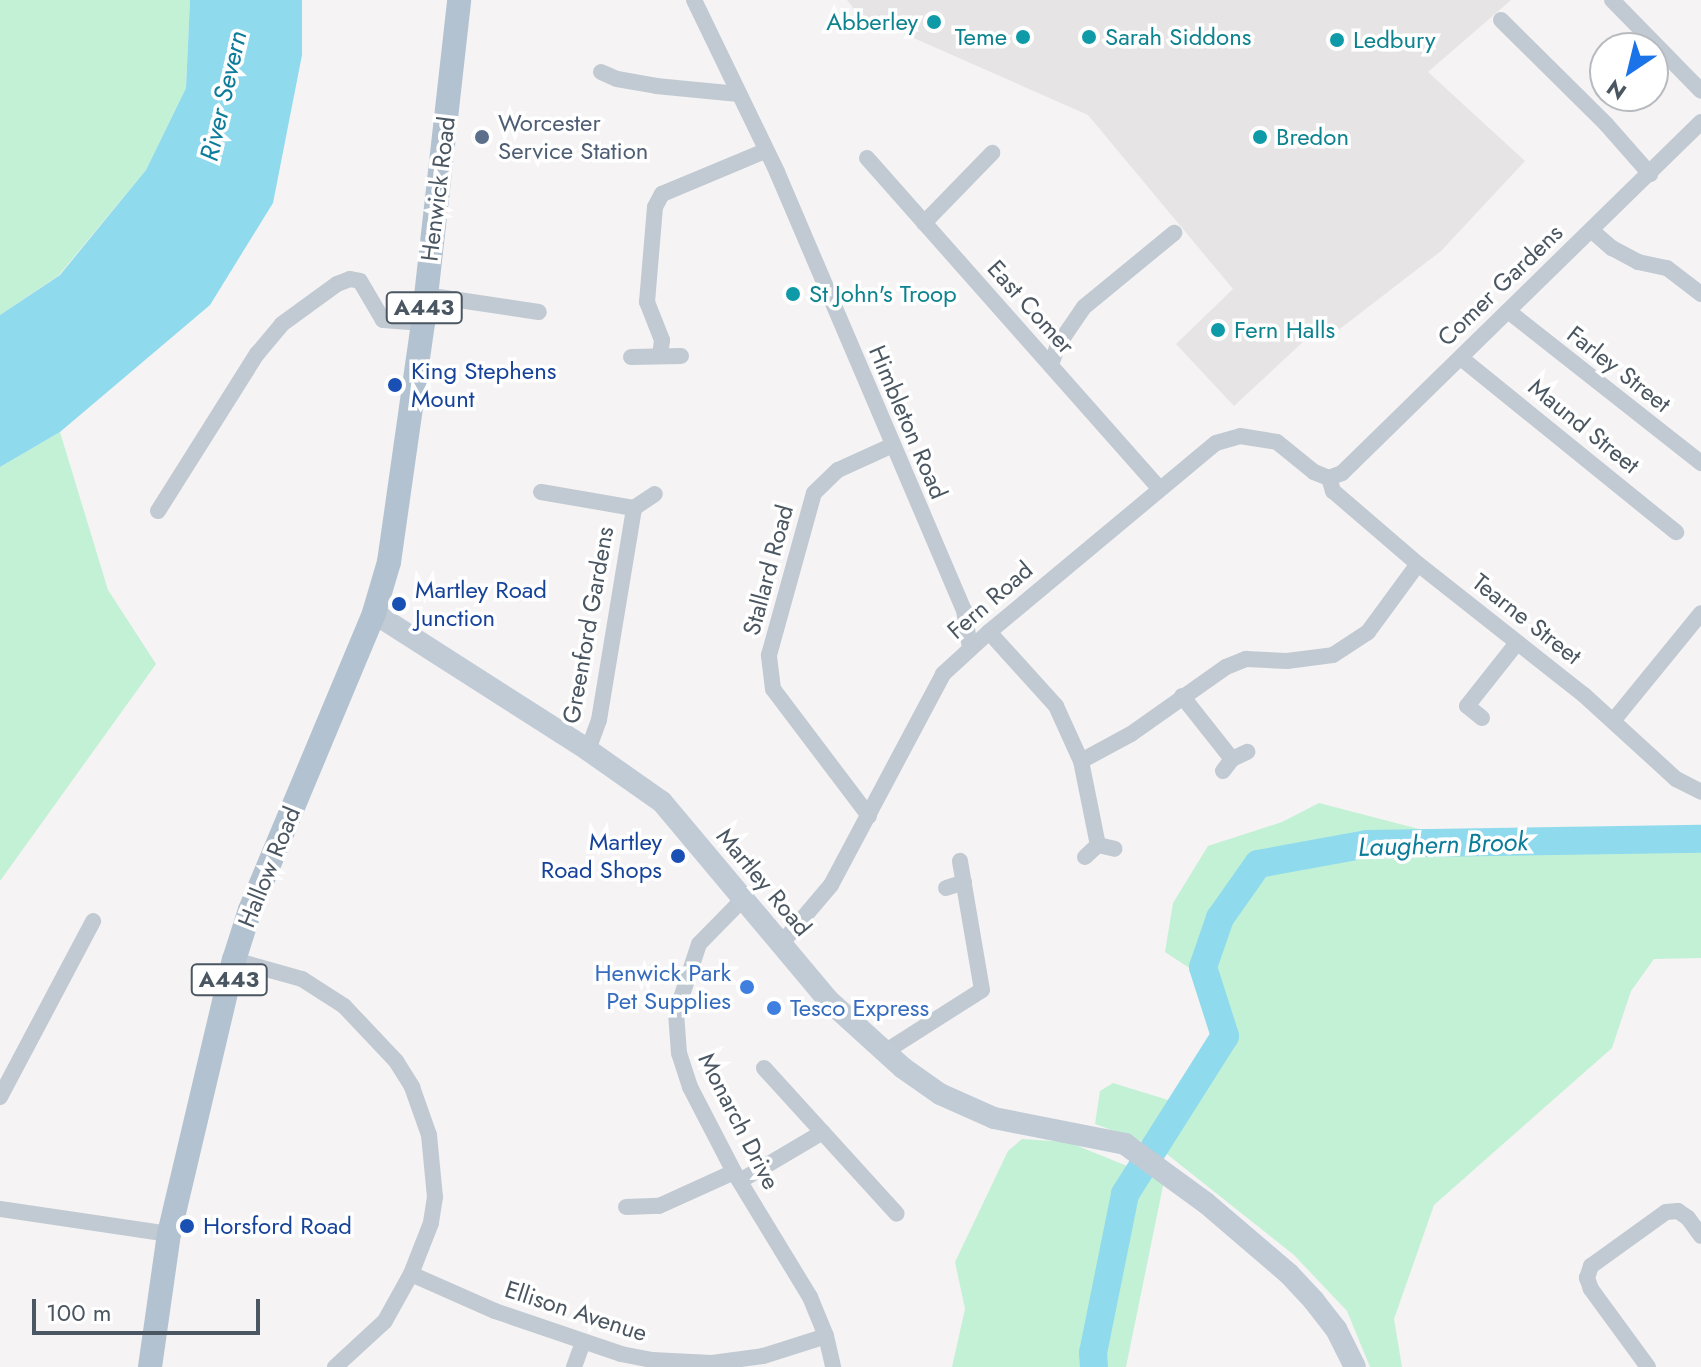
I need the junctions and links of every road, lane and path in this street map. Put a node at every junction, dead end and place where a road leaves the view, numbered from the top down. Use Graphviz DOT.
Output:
graph roads {
  1 [pos="459,0"];
  2 [pos="694,0"];
  3 [pos="1612,0"];
  4 [pos="1501,20"];
  5 [pos="601,72"];
  6 [pos="1701,91"];
  7 [pos="739,94"];
  8 [pos="1701,122"];
  9 [pos="765,151"];
  10 [pos="992,153"];
  11 [pos="867,158"];
  12 [pos="1650,174"];
  13 [pos="924,223"];
  14 [pos="1591,230"];
  15 [pos="1174,233"];
  16 [pos="1701,294"];
  17 [pos="425,295"];
  18 [pos="1508,311"];
  19 [pos="539,312"];
  20 [pos="423,323"];
  21 [pos="660,355"];
  22 [pos="681,356"];
  23 [pos="631,357"];
  24 [pos="1461,358"];
  25 [pos="1051,365"];
  26 [pos="891,446"];
  27 [pos="1701,463"];
  28 [pos="1329,478"];
  29 [pos="1159,488"];
  30 [pos="538,492"];
  31 [pos="655,494"];
  32 [pos="634,508"];
  33 [pos="158,511"];
  34 [pos="1676,532"];
  35 [pos="1418,564"];
  36 [pos="374,613"];
  37 [pos="1701,613"];
  38 [pos="989,632"];
  39 [pos="1517,643"];
  40 [pos="970,648"];
  41 [pos="1182,696"];
  42 [pos="1482,718"];
  43 [pos="1613,721"];
  44 [pos="588,750"];
  45 [pos="1081,761"];
  46 [pos="1234,761"];
  47 [pos="1701,792"];
  48 [pos="869,816"];
  49 [pos="1098,845"];
  50 [pos="1115,849"];
  51 [pos="1085,857"];
  52 [pos="960,861"];
  53 [pos="964,882"];
  54 [pos="946,888"];
  55 [pos="743,899"];
  56 [pos="93,921"];
  57 [pos="781,944"];
  58 [pos="234,960"];
  59 [pos="883,1053"];
  60 [pos="764,1068"];
  61 [pos="0,1097"];
  62 [pos="823,1132"];
  63 [pos="737,1176"];
  64 [pos="626,1207"];
  65 [pos="0,1209"];
  66 [pos="897,1214"];
  67 [pos="169,1234"];
  68 [pos="1701,1236"];
  69 [pos="411,1274"];
  70 [pos="826,1336"];
  71 [pos="583,1342"];
  72 [pos="150,1367"];
  73 [pos="335,1367"];
  74 [pos="574,1367"];
  75 [pos="833,1367"];
  76 [pos="1355,1367"];
  77 [pos="1648,1367"];
  1 -- 17 [label="main road, Henwick Road / A443"];
  2 -- 7 [label="street, Himbleton Road"];
  3 -- 6 [label="street"];
  4 -- 12 [label="street"];
  5 -- 7 [label="street"];
  7 -- 9 [label="street, Himbleton Road"];
  8 -- 12 [label="street, Comer Gardens"];
  9 -- 21 [label="street"];
  9 -- 26 [label="street, Himbleton Road"];
  10 -- 13 [label="street"];
  11 -- 13 [label="street, East Comer"];
  12 -- 14 [label="street, Comer Gardens"];
  13 -- 25 [label="street, East Comer"];
  14 -- 16 [label="street"];
  14 -- 18 [label="street, Comer Gardens"];
  15 -- 25 [label="street"];
  17 -- 19 [label="street"];
  17 -- 20 [label="main road, Henwick Road / A443"];
  18 -- 24 [label="street, Comer Gardens"];
  18 -- 27 [label="street, Farley Street"];
  20 -- 33 [label="street"];
  20 -- 36 [label="main road, Henwick Road / A443"];
  21 -- 22 [label="street"];
  21 -- 23 [label="street"];
  24 -- 28 [label="street, Comer Gardens"];
  24 -- 34 [label="street, Maund Street"];
  25 -- 29 [label="street, East Comer"];
  26 -- 40 [label="street, Himbleton Road"];
  26 -- 48 [label="street, Stallard Road"];
  28 -- 29 [label="street, Fern Road"];
  28 -- 35 [label="street, Tearne Street"];
  29 -- 38 [label="street, Fern Road"];
  30 -- 32 [label="street, Greenford Gardens"];
  31 -- 32 [label="street, Greenford Gardens"];
  32 -- 44 [label="street, Greenford Gardens"];
  35 -- 39 [label="street, Tearne Street"];
  35 -- 41 [label="street"];
  36 -- 44 [label="main road, Martley Road"];
  36 -- 58 [label="main road, Hallow Road / A443"];
  37 -- 43 [label="street"];
  38 -- 40 [label="street, Fern Road"];
  38 -- 45 [label="street"];
  39 -- 42 [label="street"];
  39 -- 43 [label="street, Tearne Street"];
  40 -- 48 [label="street, Fern Road"];
  41 -- 45 [label="street"];
  41 -- 46 [label="street"];
  43 -- 47 [label="street, Tearne Street"];
  44 -- 55 [label="main road, Martley Road"];
  45 -- 49 [label="street"];
  48 -- 57 [label="street, Fern Road"];
  49 -- 50 [label="street"];
  49 -- 51 [label="street"];
  52 -- 53 [label="street"];
  53 -- 54 [label="street"];
  53 -- 59 [label="street"];
  55 -- 57 [label="main road, Martley Road"];
  55 -- 63 [label="street, Monarch Drive"];
  56 -- 61 [label="street"];
  57 -- 59 [label="main road, Martley Road"];
  58 -- 67 [label="main road, Hallow Road / A443"];
  58 -- 69 [label="street"];
  59 -- 76 [label="main road, Martley Road"];
  60 -- 62 [label="street"];
  62 -- 63 [label="street"];
  62 -- 66 [label="street"];
  63 -- 64 [label="street"];
  63 -- 70 [label="street, Monarch Drive"];
  65 -- 67 [label="street"];
  67 -- 72 [label="main road, Hallow Road / A443"];
  68 -- 77 [label="street"];
  69 -- 71 [label="street, Ellison Avenue"];
  69 -- 73 [label="street"];
  70 -- 71 [label="street, Ellison Avenue"];
  70 -- 75 [label="street, Monarch Drive"];
  71 -- 74 [label="street"];
}
